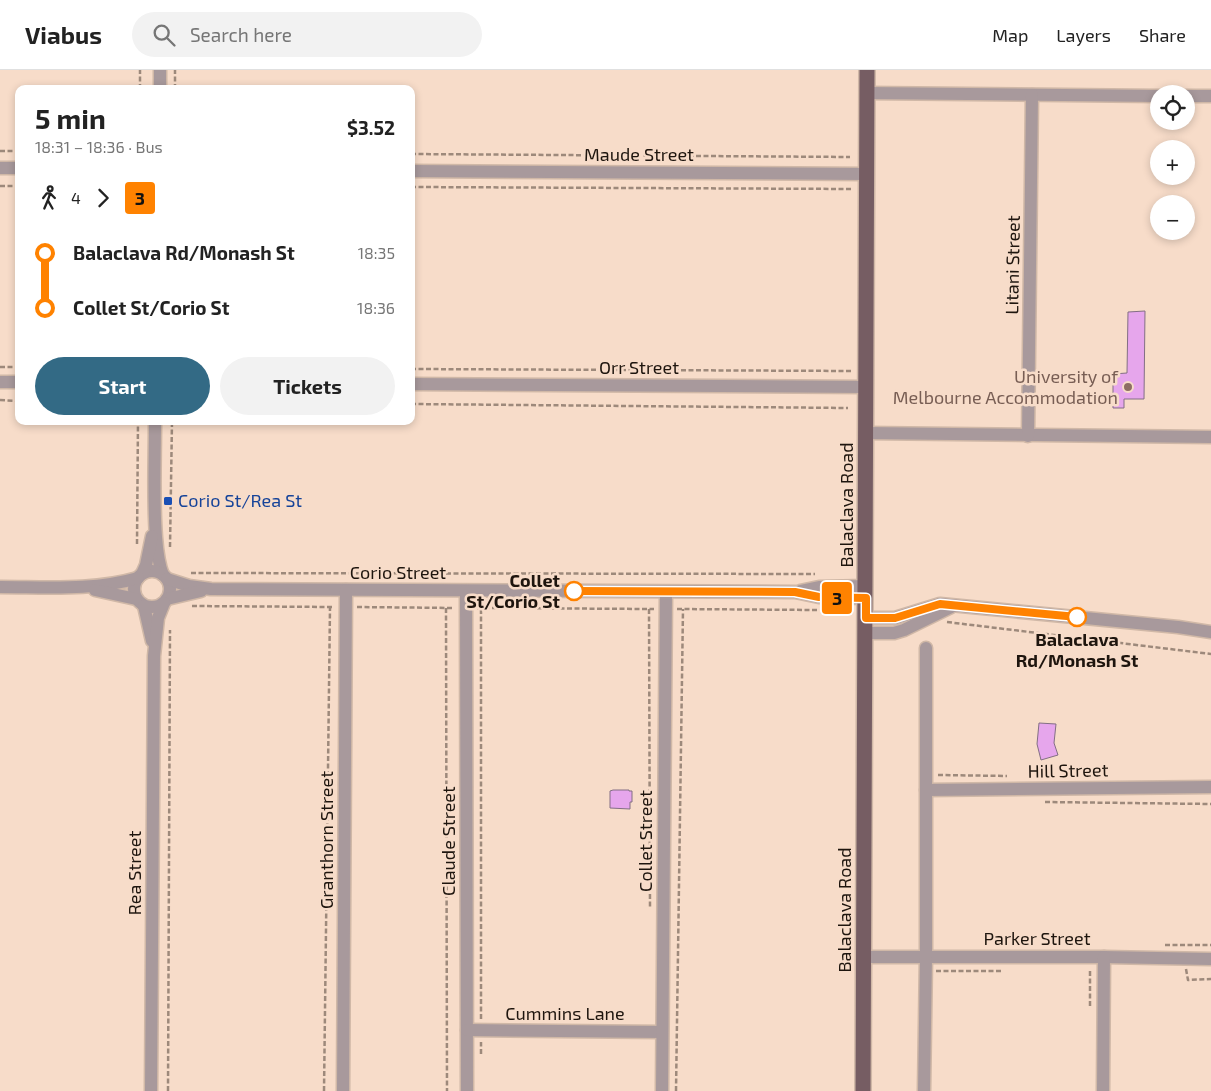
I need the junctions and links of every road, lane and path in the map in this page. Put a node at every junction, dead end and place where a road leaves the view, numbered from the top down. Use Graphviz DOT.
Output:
graph roads {
  1 [pos="140,70"];
  2 [pos="160,70"];
  3 [pos="175,70"];
  4 [pos="867,70"];
  5 [pos="140,85"];
  6 [pos="160,85"];
  7 [pos="175,85"];
  8 [pos="867,93"];
  9 [pos="1032,95"];
  10 [pos="1150,96"];
  11 [pos="1195,96"];
  12 [pos="1211,96"];
  13 [pos="0,151"];
  14 [pos="15,152"];
  15 [pos="415,154"];
  16 [pos="850,157"];
  17 [pos="0,168"];
  18 [pos="15,168"];
  19 [pos="415,171"];
  20 [pos="867,174"];
  21 [pos="0,186"];
  22 [pos="15,186"];
  23 [pos="415,187"];
  24 [pos="852,189"];
  25 [pos="0,367"];
  26 [pos="15,367"];
  27 [pos="415,369"];
  28 [pos="852,371"];
  29 [pos="0,382"];
  30 [pos="15,382"];
  31 [pos="415,384"];
  32 [pos="866,387"];
  33 [pos="0,400"];
  34 [pos="15,401"];
  35 [pos="415,404"];
  36 [pos="848,408"];
  37 [pos="138,425"];
  38 [pos="155,425"];
  39 [pos="172,425"];
  40 [pos="866,433"];
  41 [pos="1028,436"];
  42 [pos="1211,437"];
  43 [pos="154,517"];
  44 [pos="137,552"];
  45 [pos="170,552"];
  46 [pos="190,573"];
  47 [pos="817,574"];
  48 [pos="140,576"];
  49 [pos="165,577"];
  50 [pos="0,587"];
  51 [pos="82,587"];
  52 [pos="211,589"];
  53 [pos="346,590"];
  54 [pos="466,591"];
  55 [pos="666,592"];
  56 [pos="866,592"];
  57 [pos="166,601"];
  58 [pos="140,602"];
  59 [pos="191,606"];
  60 [pos="330,607"];
  61 [pos="346,607"];
  62 [pos="446,608"];
  63 [pos="466,608"];
  64 [pos="481,608"];
  65 [pos="649,609"];
  66 [pos="666,609"];
  67 [pos="683,609"];
  68 [pos="826,610"];
  69 [pos="945,622"];
  70 [pos="170,626"];
  71 [pos="866,626"];
  72 [pos="1211,632"];
  73 [pos="926,648"];
  74 [pos="1211,654"];
  75 [pos="154,656"];
  76 [pos="1211,786"];
  77 [pos="926,790"];
  78 [pos="1044,802"];
  79 [pos="1211,804"];
  80 [pos="650,914"];
  81 [pos="863,957"];
  82 [pos="926,957"];
  83 [pos="1211,959"];
  84 [pos="1104,963"];
  85 [pos="1177,969"];
  86 [pos="1090,970"];
  87 [pos="935,971"];
  88 [pos="1003,971"];
  89 [pos="1211,979"];
  90 [pos="468,1030"];
  91 [pos="481,1030"];
  92 [pos="662,1032"];
  93 [pos="481,1056"];
  94 [pos="151,1091"];
  95 [pos="168,1091"];
  96 [pos="324,1091"];
  97 [pos="343,1091"];
  98 [pos="447,1091"];
  99 [pos="467,1091"];
  100 [pos="662,1091"];
  101 [pos="676,1091"];
  102 [pos="862,1091"];
  103 [pos="924,1091"];
  104 [pos="1103,1091"];
  1 -- 5 [label="path"];
  2 -- 6 [label="street"];
  3 -- 7 [label="path"];
  4 -- 8 [label="main road, Balaclava Road"];
  8 -- 9 [label="street"];
  8 -- 20 [label="main road, Balaclava Road"];
  9 -- 10 [label="street"];
  9 -- 41 [label="street, Litani Street"];
  11 -- 12 [label="street"];
  13 -- 14 [label="path"];
  15 -- 16 [label="path"];
  17 -- 18 [label="street"];
  19 -- 20 [label="street, Maude Street"];
  20 -- 32 [label="main road, Balaclava Road"];
  21 -- 22 [label="path"];
  23 -- 24 [label="path"];
  25 -- 26 [label="path"];
  27 -- 28 [label="path"];
  29 -- 30 [label="street"];
  31 -- 32 [label="street, Orr Street"];
  32 -- 40 [label="main road, Balaclava Road"];
  33 -- 34 [label="path"];
  35 -- 36 [label="path"];
  37 -- 44 [label="path"];
  38 -- 43 [label="street"];
  39 -- 45 [label="path"];
  40 -- 41 [label="street"];
  40 -- 56 [label="main road, Balaclava Road"];
  41 -- 42 [label="street"];
  43 -- 48 [label="street"];
  43 -- 49 [label="street"];
  46 -- 47 [label="path"];
  48 -- 49 [label="street"];
  48 -- 51 [label="street"];
  48 -- 58 [label="street"];
  49 -- 52 [label="street, Corio Street"];
  49 -- 57 [label="street"];
  50 -- 51 [label="street"];
  51 -- 58 [label="street"];
  52 -- 53 [label="street, Corio Street"];
  52 -- 57 [label="street, Corio Street"];
  53 -- 54 [label="street, Corio Street"];
  53 -- 61 [label="street, Granthorn Street"];
  54 -- 55 [label="street, Corio Street"];
  54 -- 63 [label="street, Claude Street"];
  55 -- 56 [label="street, Corio Street"];
  55 -- 66 [label="street, Collet Street"];
  56 -- 71 [label="main road, Balaclava Road"];
  57 -- 58 [label="street"];
  57 -- 75 [label="street, Rea Street"];
  58 -- 75 [label="street, Rea Street"];
  59 -- 60 [label="path"];
  60 -- 61 [label="path"];
  60 -- 96 [label="path"];
  61 -- 62 [label="path"];
  61 -- 97 [label="street, Granthorn Street"];
  62 -- 63 [label="path"];
  62 -- 98 [label="path"];
  63 -- 64 [label="path"];
  63 -- 90 [label="street, Claude Street"];
  64 -- 65 [label="path"];
  64 -- 91 [label="path"];
  65 -- 66 [label="path"];
  65 -- 80 [label="path"];
  66 -- 67 [label="path"];
  66 -- 92 [label="street, Collet Street"];
  67 -- 68 [label="path"];
  67 -- 101 [label="path"];
  69 -- 74 [label="path"];
  70 -- 95 [label="path"];
  71 -- 72 [label="street"];
  71 -- 81 [label="main road, Balaclava Road"];
  73 -- 77 [label="street"];
  75 -- 94 [label="street, Rea Street"];
  76 -- 77 [label="street, Hill Street"];
  77 -- 82 [label="street"];
  78 -- 79 [label="path"];
  81 -- 82 [label="street, Parker Street"];
  81 -- 102 [label="main road, Balaclava Road"];
  82 -- 84 [label="street, Parker Street"];
  82 -- 103 [label="street"];
  83 -- 84 [label="street, Parker Street"];
  84 -- 86 [label="path"];
  84 -- 104 [label="street"];
  85 -- 89 [label="path"];
  87 -- 88 [label="path"];
  90 -- 91 [label="street, Cummins Lane"];
  90 -- 99 [label="street, Claude Street"];
  91 -- 92 [label="street, Cummins Lane"];
  91 -- 93 [label="path"];
  92 -- 100 [label="street, Collet Street"];
}
